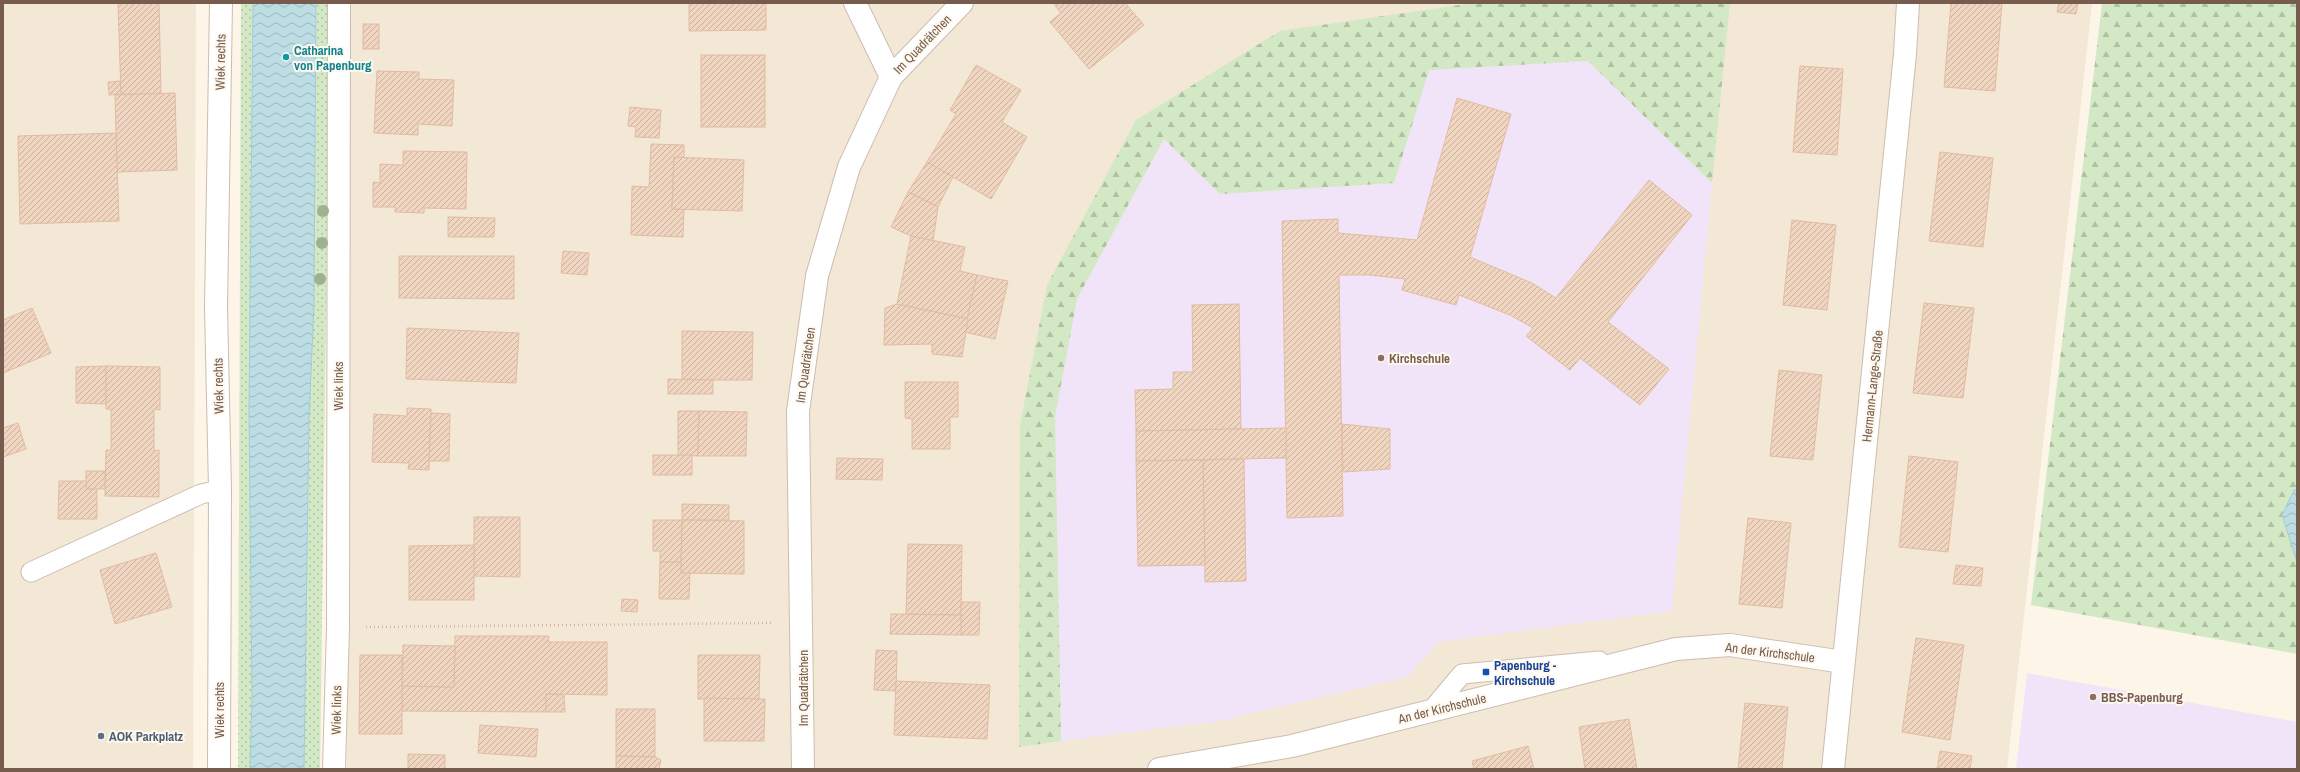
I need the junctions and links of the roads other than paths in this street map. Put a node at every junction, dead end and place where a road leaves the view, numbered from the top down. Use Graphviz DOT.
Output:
graph roads {
  1 [pos="221,3"];
  2 [pos="339,3"];
  3 [pos="855,3"];
  4 [pos="962,3"];
  5 [pos="1908,3"];
  6 [pos="891,77"];
  7 [pos="220,490"];
  8 [pos="31,572"];
  9 [pos="1843,662"];
  10 [pos="219,769"];
  11 [pos="334,769"];
  12 [pos="803,769"];
  13 [pos="1159,769"];
  14 [pos="1833,769"];
  1 -- 7 [label="street, Wiek rechts"];
  2 -- 11 [label="street, Wiek links"];
  3 -- 6 [label="street"];
  4 -- 6 [label="street, Im Quadrätchen"];
  5 -- 9 [label="street, Hermann-Lange-Straße"];
  6 -- 12 [label="street, Im Quadrätchen"];
  7 -- 8 [label="lane"];
  7 -- 10 [label="street, Wiek rechts"];
  9 -- 13 [label="street, An der Kirchschule"];
  9 -- 14 [label="street, Hermann-Lange-Straße"];
}
